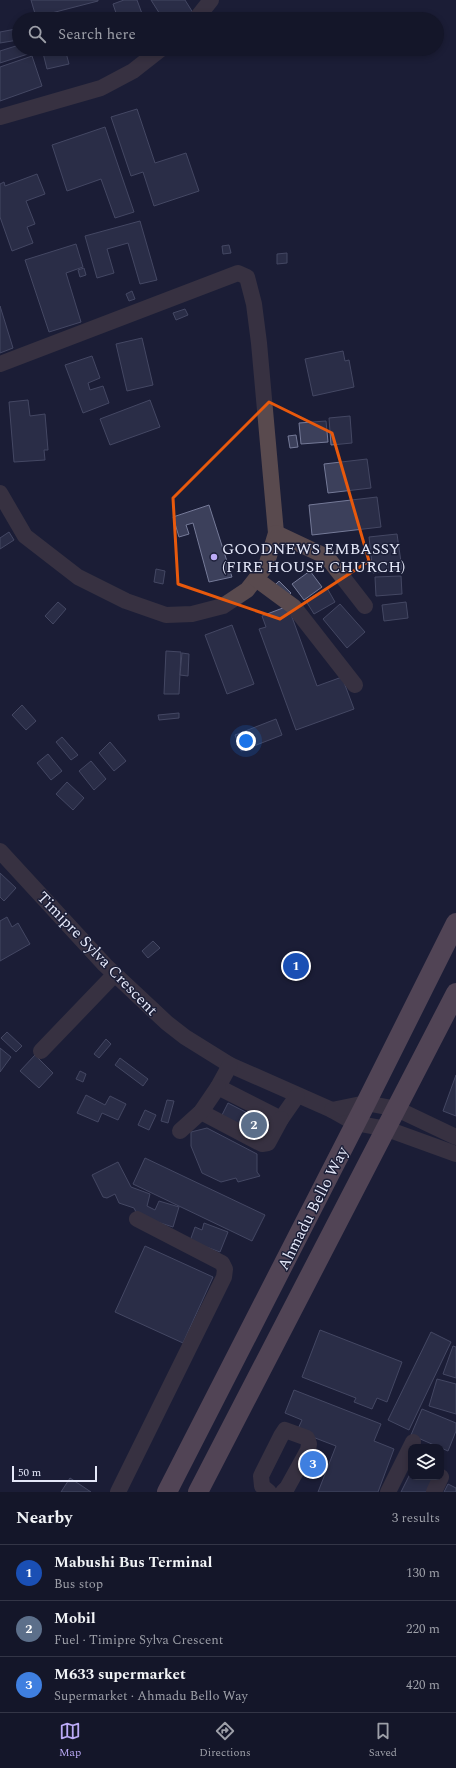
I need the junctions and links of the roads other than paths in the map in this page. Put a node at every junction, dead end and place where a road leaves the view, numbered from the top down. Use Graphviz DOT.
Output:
graph roads {
  1 [pos="211,0"];
  2 [pos="202,12"];
  3 [pos="152,56"];
  4 [pos="0,117"];
  5 [pos="0,364"];
  6 [pos="0,493"];
  7 [pos="276,534"];
  8 [pos="256,579"];
  9 [pos="365,606"];
  10 [pos="355,685"];
  11 [pos="0,851"];
  12 [pos="456,923"];
  13 [pos="114,975"];
  14 [pos="456,993"];
  15 [pos="41,1051"];
  16 [pos="230,1065"];
  17 [pos="218,1087"];
  18 [pos="297,1096"];
  19 [pos="366,1103"];
  20 [pos="397,1109"];
  21 [pos="332,1110"];
  22 [pos="201,1112"];
  23 [pos="282,1119"];
  24 [pos="355,1123"];
  25 [pos="387,1129"];
  26 [pos="180,1131"];
  27 [pos="456,1137"];
  28 [pos="456,1154"];
  29 [pos="136,1219"];
  30 [pos="413,1442"];
  31 [pos="439,1480"];
  32 [pos="118,1492"];
  33 [pos="167,1492"];
  34 [pos="198,1492"];
  35 [pos="270,1492"];
  36 [pos="283,1492"];
  37 [pos="388,1492"];
  38 [pos="434,1492"];
  1 -- 2 [label="street"];
  3 -- 4 [label="street"];
  5 -- 7 [label="street"];
  6 -- 8 [label="street"];
  7 -- 8 [label="street"];
  7 -- 9 [label="street"];
  8 -- 10 [label="street"];
  11 -- 13 [label="street, Timipre Sylva Crescent"];
  12 -- 19 [label="main road, Ahmadu Bello Way"];
  13 -- 15 [label="street"];
  13 -- 16 [label="street, Timipre Sylva Crescent"];
  14 -- 20 [label="main road, Ahmadu Bello Way"];
  16 -- 17 [label="street"];
  16 -- 18 [label="street, Timipre Sylva Crescent"];
  17 -- 22 [label="street"];
  17 -- 23 [label="street"];
  18 -- 21 [label="street, Timipre Sylva Crescent"];
  18 -- 23 [label="street"];
  19 -- 20 [label="street"];
  19 -- 21 [label="street"];
  19 -- 24 [label="main road, Ahmadu Bello Way"];
  20 -- 25 [label="main road, Ahmadu Bello Way"];
  20 -- 27 [label="street"];
  21 -- 24 [label="street, Timipre Sylva Crescent"];
  22 -- 23 [label="street"];
  22 -- 26 [label="street"];
  24 -- 25 [label="street, Timipre Sylva Crescent"];
  24 -- 33 [label="main road, Ahmadu Bello Way"];
  25 -- 28 [label="street, Timipre Sylva Crescent"];
  25 -- 34 [label="main road, Ahmadu Bello Way"];
  29 -- 32 [label="street"];
  30 -- 37 [label="street"];
  31 -- 38 [label="street"];
  35 -- 36 [label="street"];
}
